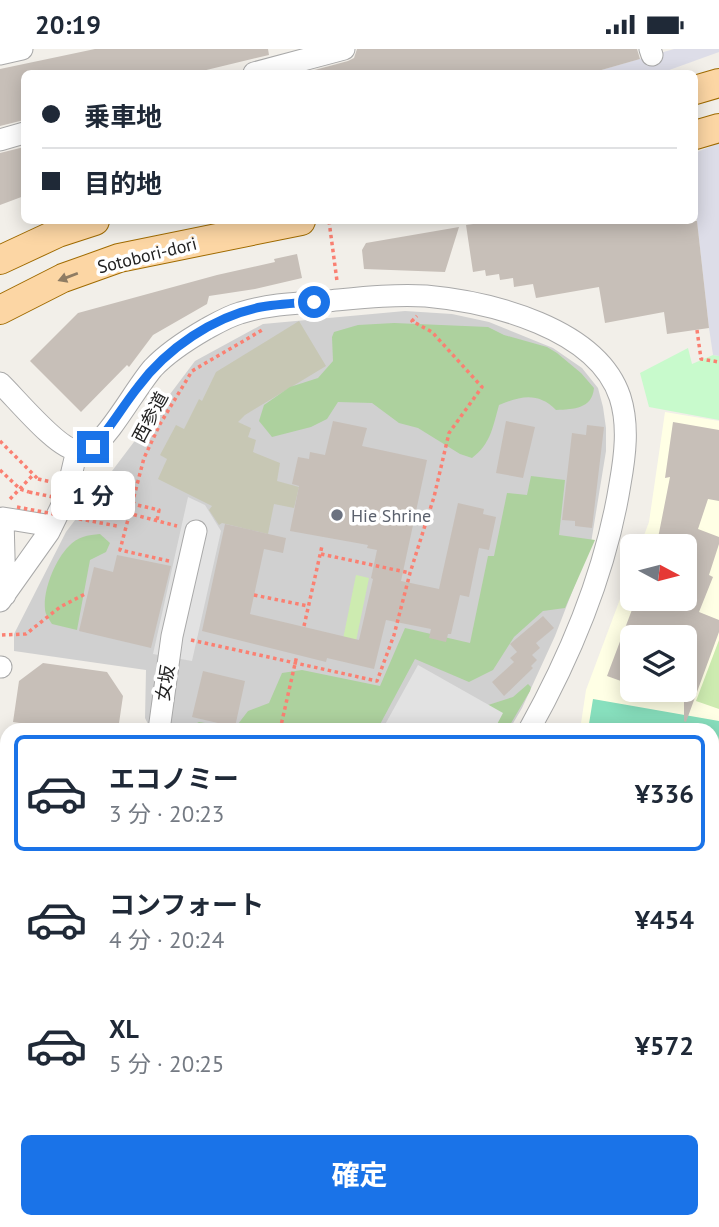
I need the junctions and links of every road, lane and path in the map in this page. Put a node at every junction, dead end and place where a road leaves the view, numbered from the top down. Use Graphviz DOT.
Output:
graph roads {
  1 [pos="22,49"];
  2 [pos="344,49"];
  3 [pos="0,54"];
  4 [pos="296,62"];
  5 [pos="265,70"];
  6 [pos="719,83"];
  7 [pos="698,89"];
  8 [pos="719,128"];
  9 [pos="21,134"];
  10 [pos="698,134"];
  11 [pos="0,140"];
  12 [pos="86,224"];
  13 [pos="286,224"];
  14 [pos="329,224"];
  15 [pos="0,260"];
  16 [pos="335,273"];
  17 [pos="0,310"];
  18 [pos="425,316"];
  19 [pos="270,325"];
  20 [pos="697,330"];
  21 [pos="719,362"];
  22 [pos="0,383"];
  23 [pos="0,441"];
  24 [pos="77,450"];
  25 [pos="0,470"];
  26 [pos="32,474"];
  27 [pos="20,489"];
  28 [pos="132,502"];
  29 [pos="4,506"];
  30 [pos="17,507"];
  31 [pos="129,513"];
  32 [pos="52,526"];
  33 [pos="125,528"];
  34 [pos="196,531"];
  35 [pos="322,546"];
  36 [pos="321,554"];
  37 [pos="149,556"];
  38 [pos="410,573"];
  39 [pos="87,593"];
  40 [pos="254,595"];
  41 [pos="2,598"];
  42 [pos="308,607"];
  43 [pos="304,627"];
  44 [pos="2,635"];
  45 [pos="172,636"];
  46 [pos="297,656"];
  47 [pos="295,663"];
  48 [pos="160,723"];
  49 [pos="282,723"];
  50 [pos="532,723"];
  1 -- 3 [label="street"];
  2 -- 4 [label="street"];
  4 -- 5 [label="street"];
  6 -- 7 [label="main road"];
  8 -- 10 [label="main road"];
  9 -- 11 [label="street"];
  12 -- 15 [label="main road"];
  13 -- 17 [label="main road, Sotobori-dori, one-way"];
  14 -- 16 [label="path"];
  18 -- 38 [label="path"];
  19 -- 28 [label="path, 西参道"];
  20 -- 21 [label="path"];
  22 -- 24 [label="street"];
  23 -- 26 [label="path"];
  24 -- 32 [label="street"];
  24 -- 50 [label="street"];
  25 -- 27 [label="path"];
  26 -- 27 [label="path"];
  26 -- 28 [label="path, bridge"];
  27 -- 29 [label="path"];
  27 -- 31 [label="path, bridge"];
  28 -- 31 [label="path, 西参道"];
  28 -- 31 [label="path"];
  30 -- 33 [label="path, bridge"];
  31 -- 33 [label="path, 西参道"];
  32 -- 41 [label="street"];
  32 -- 41 [label="street"];
  33 -- 37 [label="path, 西参道"];
  34 -- 45 [label="street, 女坂"];
  35 -- 36 [label="path"];
  36 -- 38 [label="path"];
  36 -- 42 [label="path"];
  38 -- 47 [label="path"];
  39 -- 44 [label="path"];
  40 -- 42 [label="path"];
  42 -- 43 [label="path"];
  45 -- 47 [label="path"];
  45 -- 48 [label="street, 女坂"];
  46 -- 47 [label="path"];
  47 -- 49 [label="path"];
}
